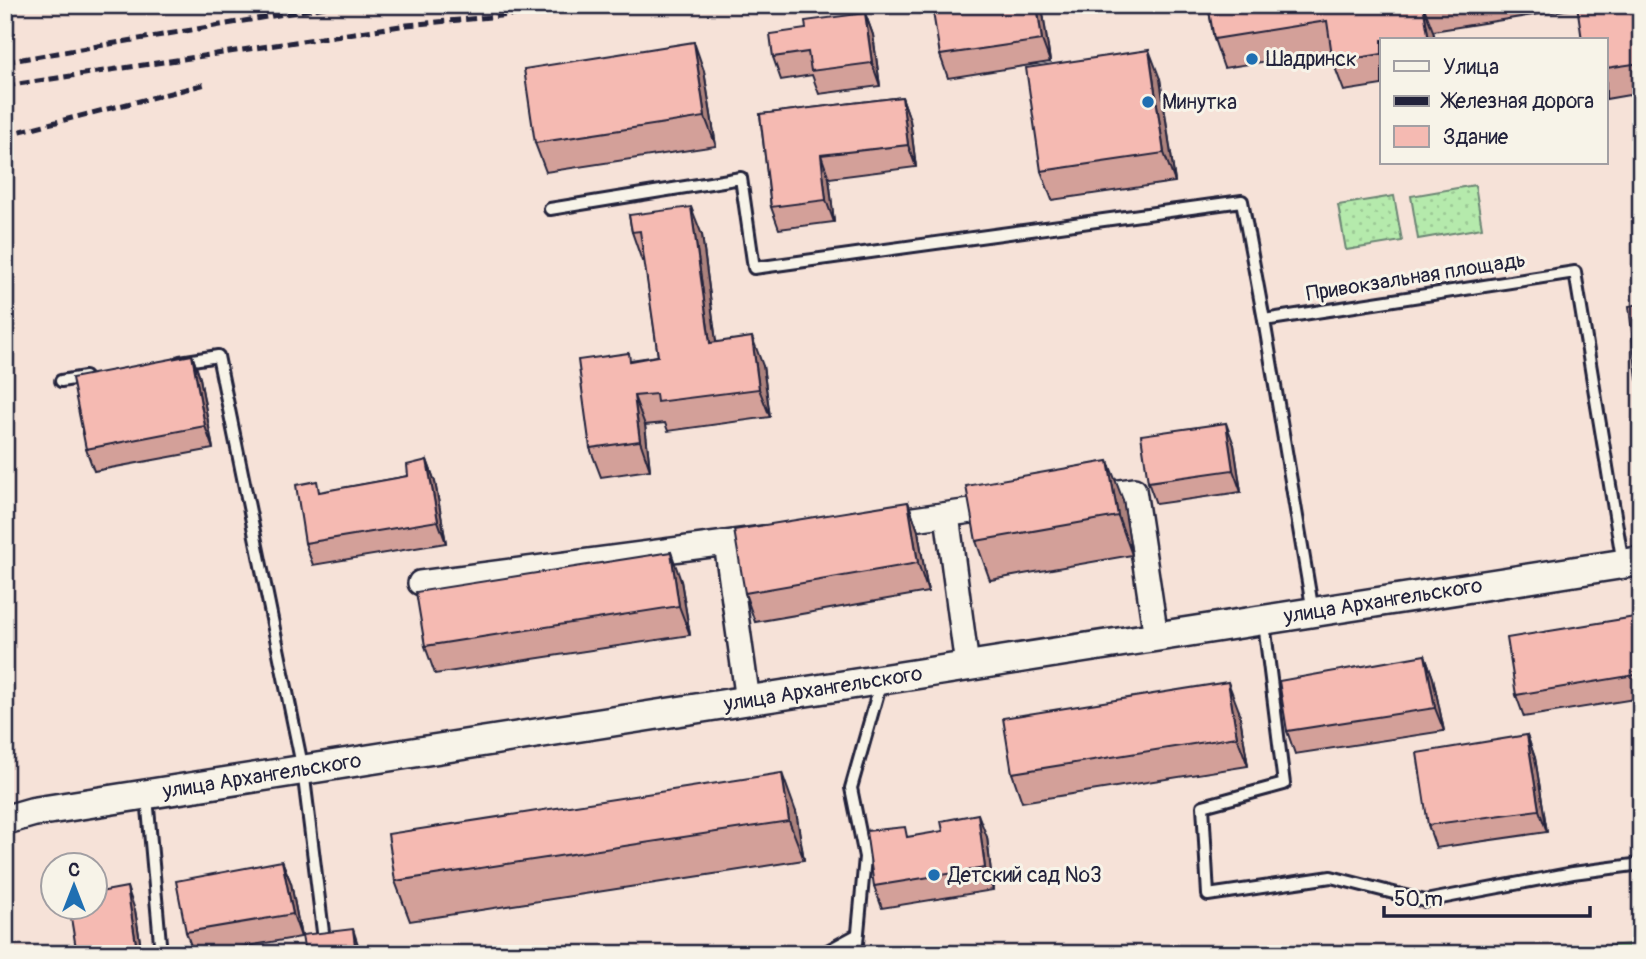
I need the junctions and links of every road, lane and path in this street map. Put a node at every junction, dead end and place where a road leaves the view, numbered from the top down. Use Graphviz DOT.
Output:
graph roads {
  1 [pos="550,209"];
  2 [pos="1264,320"];
  3 [pos="166,364"];
  4 [pos="100,375"];
  5 [pos="61,381"];
  6 [pos="1067,499"];
  7 [pos="1027,504"];
  8 [pos="947,514"];
  9 [pos="863,526"];
  10 [pos="781,536"];
  11 [pos="726,543"];
  12 [pos="1632,563"];
  13 [pos="420,583"];
  14 [pos="1313,612"];
  15 [pos="1264,620"];
  16 [pos="1156,637"];
  17 [pos="967,666"];
  18 [pos="882,680"];
  19 [pos="748,701"];
  20 [pos="303,770"];
  21 [pos="147,794"];
  22 [pos="5,820"];
  23 [pos="1641,864"];
  24 [pos="858,935"];
  25 [pos="161,954"];
  26 [pos="320,954"];
  27 [pos="822,954"];
  28 [pos="856,954"];
  1 -- 2 [label="lane"];
  2 -- 12 [label="lane, Привокзальная площадь"];
  2 -- 14 [label="lane"];
  3 -- 20 [label="lane"];
  4 -- 5 [label="lane"];
  6 -- 16 [label="street"];
  7 -- 8 [label="street"];
  8 -- 9 [label="street"];
  8 -- 17 [label="street"];
  10 -- 11 [label="street"];
  11 -- 13 [label="street"];
  11 -- 19 [label="street"];
  12 -- 14 [label="street, улица Архангельского"];
  14 -- 15 [label="street, улица Архангельского"];
  15 -- 16 [label="street, улица Архангельского"];
  15 -- 23 [label="lane"];
  16 -- 17 [label="street, улица Архангельского"];
  17 -- 18 [label="street, улица Архангельского"];
  18 -- 19 [label="street, улица Архангельского"];
  18 -- 24 [label="lane"];
  19 -- 20 [label="street, улица Архангельского"];
  20 -- 21 [label="street, улица Архангельского"];
  20 -- 26 [label="lane"];
  21 -- 22 [label="street, улица Архангельского"];
  21 -- 25 [label="lane"];
  24 -- 27 [label="lane"];
  24 -- 28 [label="lane"];
}
